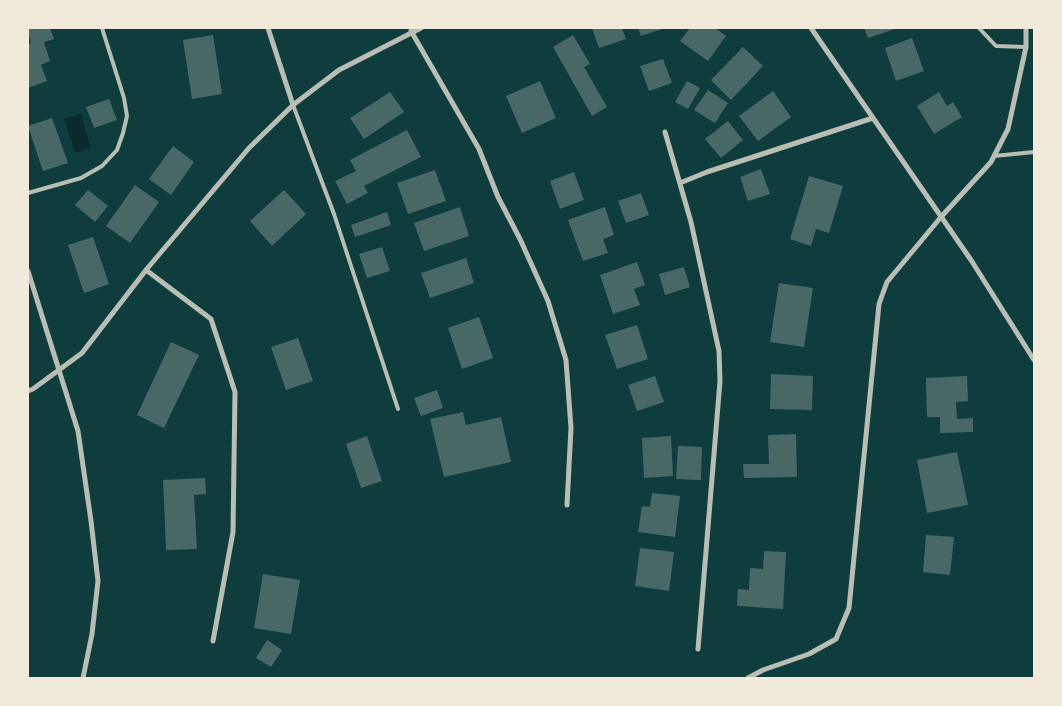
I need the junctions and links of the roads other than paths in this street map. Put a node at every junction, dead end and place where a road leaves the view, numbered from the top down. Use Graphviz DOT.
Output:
graph roads {
  1 [pos="102,28"];
  2 [pos="268,28"];
  3 [pos="420,28"];
  4 [pos="811,28"];
  5 [pos="979,28"];
  6 [pos="1026,28"];
  7 [pos="412,32"];
  8 [pos="1026,47"];
  9 [pos="293,105"];
  10 [pos="873,118"];
  11 [pos="665,132"];
  12 [pos="1034,152"];
  13 [pos="994,156"];
  14 [pos="680,183"];
  15 [pos="28,193"];
  16 [pos="941,217"];
  17 [pos="146,270"];
  18 [pos="28,271"];
  19 [pos="1034,360"];
  20 [pos="59,370"];
  21 [pos="28,391"];
  22 [pos="398,409"];
  23 [pos="567,505"];
  24 [pos="214,641"];
  25 [pos="698,649"];
  26 [pos="83,678"];
  27 [pos="748,678"];
  1 -- 15 [label="lane"];
  2 -- 9 [label="street"];
  3 -- 7 [label="street"];
  4 -- 10 [label="street"];
  5 -- 8 [label="lane"];
  6 -- 8 [label="street"];
  7 -- 9 [label="street"];
  7 -- 23 [label="street"];
  8 -- 13 [label="street"];
  9 -- 17 [label="street"];
  9 -- 22 [label="lane"];
  10 -- 14 [label="street"];
  10 -- 16 [label="street"];
  11 -- 14 [label="street"];
  12 -- 13 [label="lane"];
  13 -- 16 [label="street"];
  14 -- 25 [label="street"];
  16 -- 19 [label="street"];
  16 -- 27 [label="street"];
  17 -- 20 [label="street"];
  17 -- 24 [label="street"];
  18 -- 20 [label="street"];
  20 -- 21 [label="street"];
  20 -- 26 [label="street"];
}
